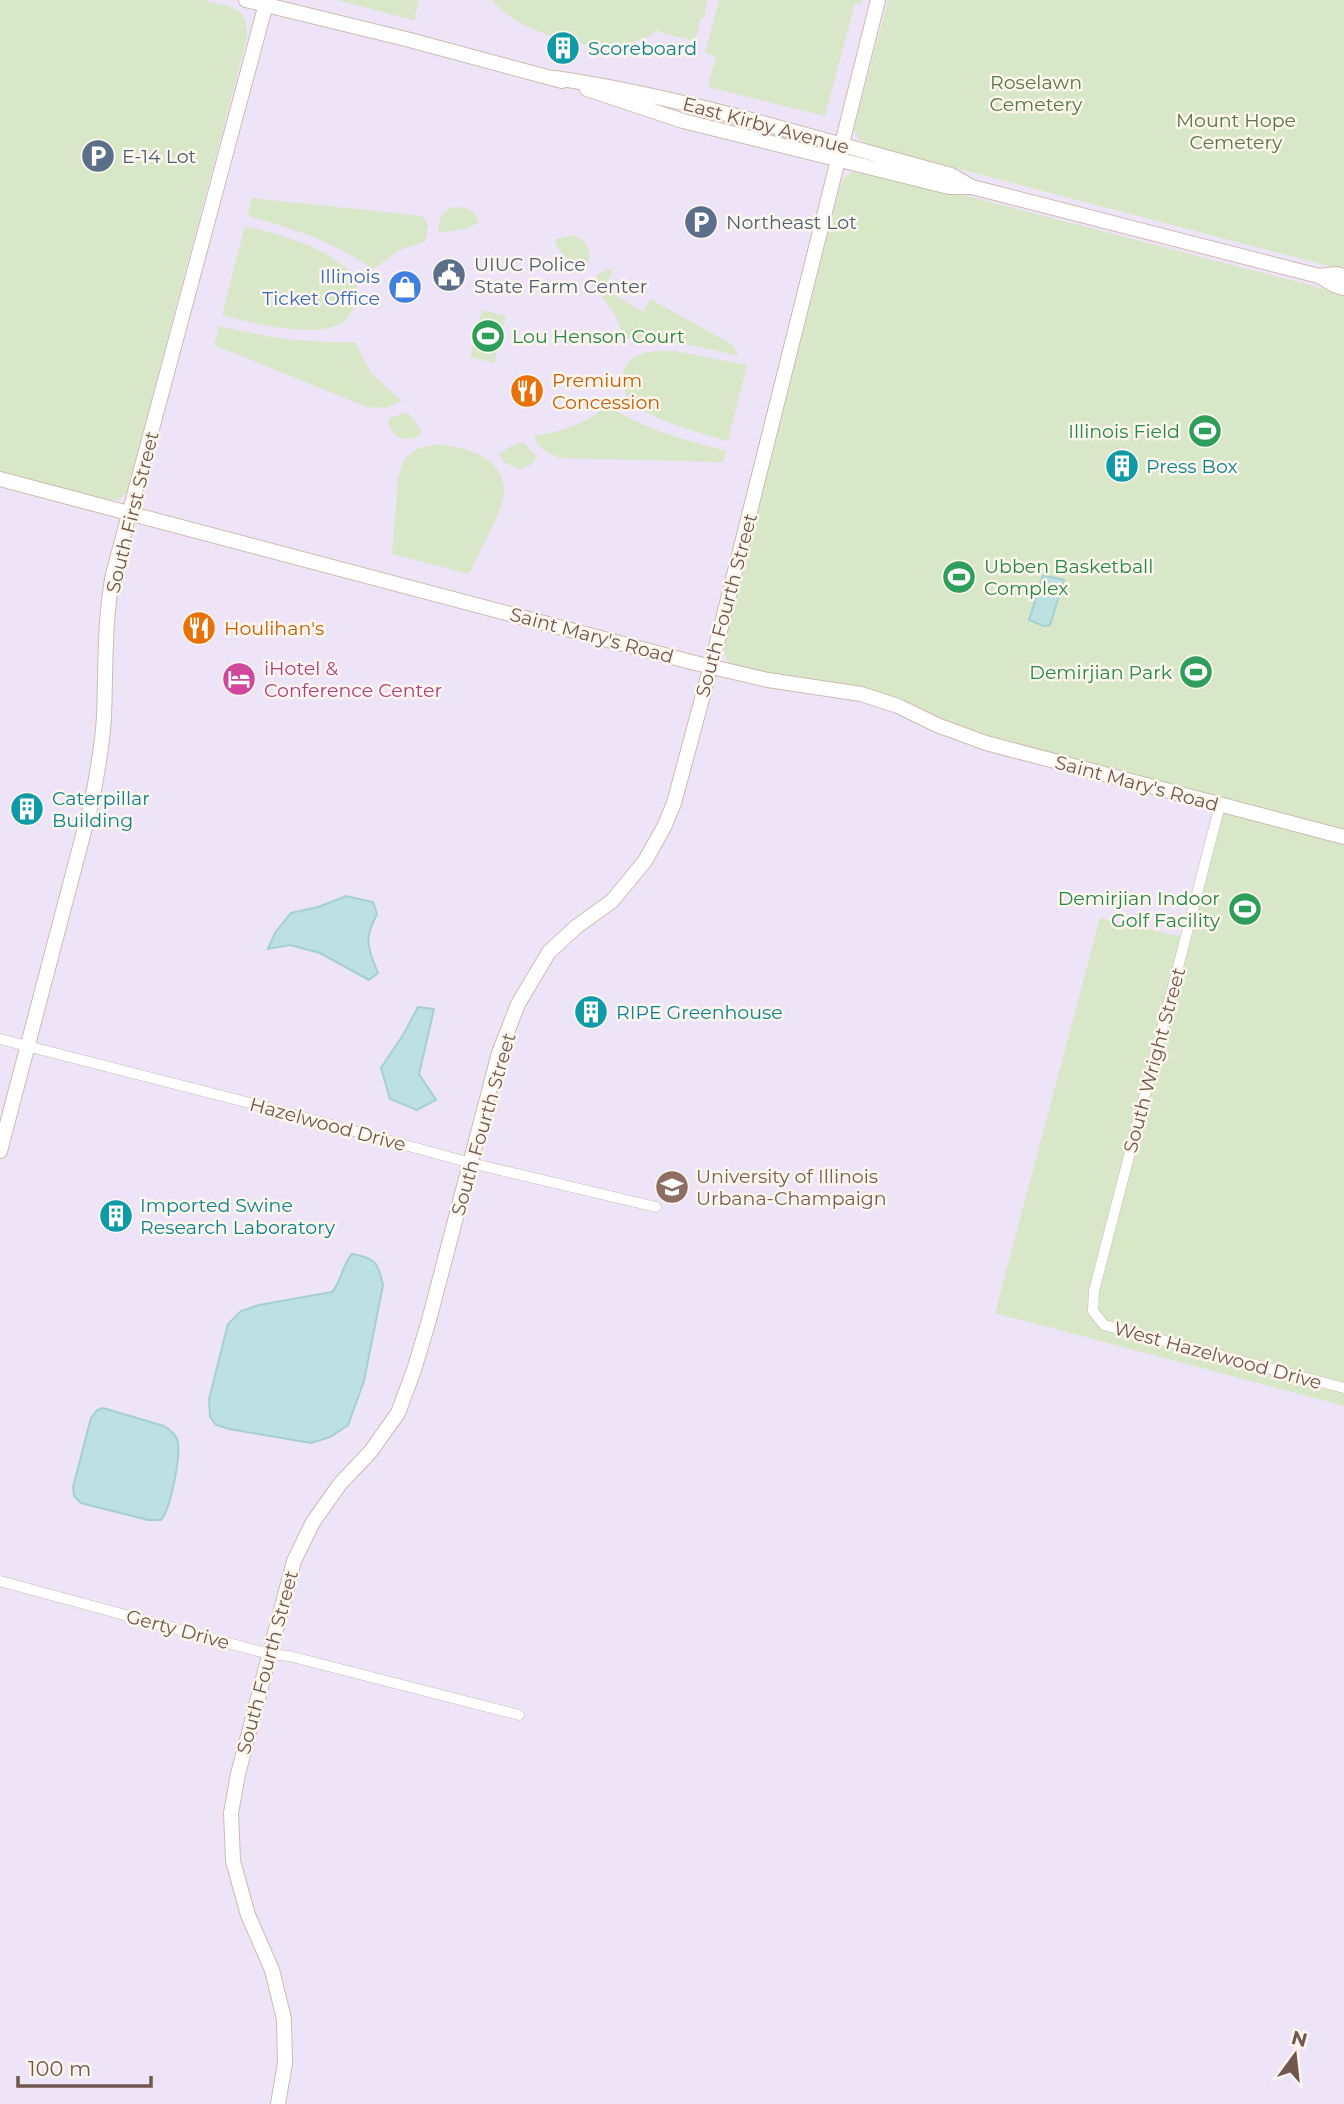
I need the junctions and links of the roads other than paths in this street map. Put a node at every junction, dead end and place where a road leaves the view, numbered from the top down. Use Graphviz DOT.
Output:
graph roads {
  1 [pos="246,0"];
  2 [pos="878,0"];
  3 [pos="267,3"];
  4 [pos="841,153"];
  5 [pos="1319,276"];
  6 [pos="1344,276"];
  7 [pos="1344,288"];
  8 [pos="0,479"];
  9 [pos="129,512"];
  10 [pos="710,666"];
  11 [pos="1220,805"];
  12 [pos="1344,837"];
  13 [pos="0,1039"];
  14 [pos="27,1046"];
  15 [pos="0,1151"];
  16 [pos="471,1163"];
  17 [pos="656,1208"];
  18 [pos="1095,1316"];
  19 [pos="1344,1388"];
  20 [pos="0,1581"];
  21 [pos="269,1654"];
  22 [pos="519,1715"];
  23 [pos="278,2104"];
  1 -- 3 [label="street, East Kirby Avenue"];
  2 -- 4 [label="street, South Fourth Street"];
  3 -- 4 [label="street, East Kirby Avenue"];
  3 -- 9 [label="street, South First Street"];
  4 -- 5 [label="street, East Kirby Avenue"];
  4 -- 10 [label="street, South Fourth Street"];
  5 -- 6 [label="street, East Kirby Avenue"];
  5 -- 7 [label="street, East Kirby Avenue"];
  8 -- 9 [label="street, Saint Mary's Road"];
  9 -- 10 [label="street, Saint Mary's Road"];
  9 -- 14 [label="street, South First Street"];
  10 -- 11 [label="street, Saint Mary's Road"];
  10 -- 16 [label="street, South Fourth Street"];
  11 -- 12 [label="street, Saint Mary's Road"];
  11 -- 18 [label="street, South Wright Street"];
  13 -- 14 [label="street, Hazelwood Drive"];
  14 -- 15 [label="street, South First Street"];
  14 -- 16 [label="street, Hazelwood Drive"];
  16 -- 17 [label="street, Hazelwood Drive"];
  16 -- 21 [label="street, South Fourth Street"];
  18 -- 19 [label="street, West Hazelwood Drive"];
  20 -- 21 [label="street, Gerty Drive"];
  21 -- 22 [label="street, Gerty Drive"];
  21 -- 23 [label="street, South Fourth Street"];
}
